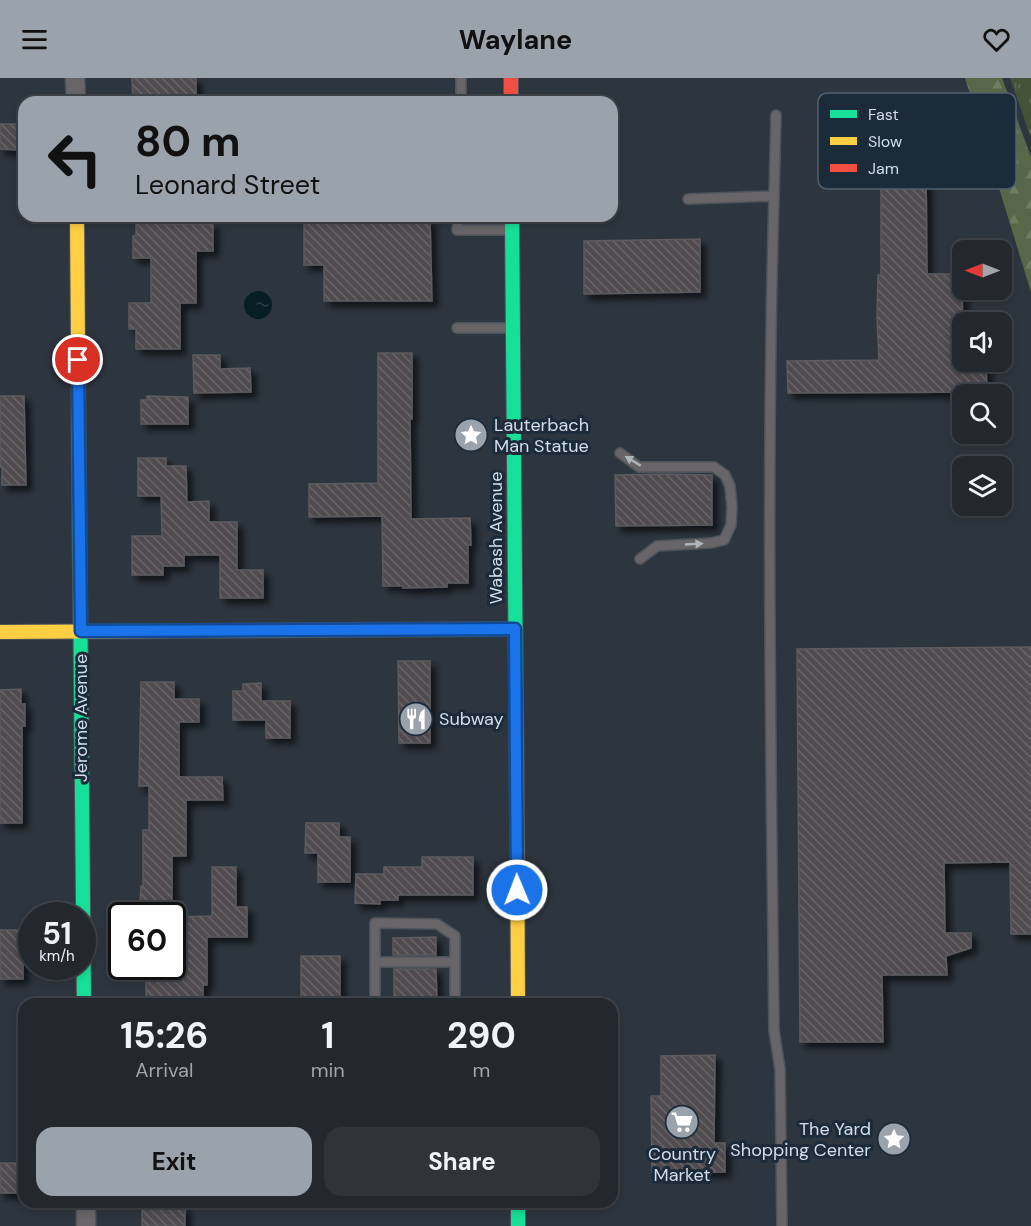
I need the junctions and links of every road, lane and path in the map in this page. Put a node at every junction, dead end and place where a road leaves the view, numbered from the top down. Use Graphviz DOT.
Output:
graph roads {
  1 [pos="75,78"];
  2 [pos="461,78"];
  3 [pos="511,78"];
  4 [pos="76,96"];
  5 [pos="461,96"];
  6 [pos="511,96"];
  7 [pos="776,115"];
  8 [pos="774,196"];
  9 [pos="688,199"];
  10 [pos="77,222"];
  11 [pos="459,222"];
  12 [pos="512,223"];
  13 [pos="457,328"];
  14 [pos="513,328"];
  15 [pos="620,453"];
  16 [pos="640,559"];
  17 [pos="515,629"];
  18 [pos="81,631"];
  19 [pos="0,632"];
  20 [pos="455,962"];
  21 [pos="375,963"];
  22 [pos="84,998"];
  23 [pos="375,998"];
  24 [pos="455,998"];
  25 [pos="518,998"];
  26 [pos="86,1208"];
  27 [pos="518,1208"];
  28 [pos="86,1226"];
  29 [pos="518,1226"];
  30 [pos="782,1226"];
  1 -- 4 [label="street"];
  2 -- 5 [label="lane"];
  3 -- 6 [label="street"];
  7 -- 8 [label="lane"];
  8 -- 9 [label="lane"];
  8 -- 30 [label="lane"];
  10 -- 18 [label="street, Jerome Avenue"];
  11 -- 12 [label="lane"];
  12 -- 14 [label="street, Wabash Avenue"];
  13 -- 14 [label="lane"];
  14 -- 17 [label="street, Wabash Avenue"];
  16 -- 15 [label="lane, one-way"];
  17 -- 18 [label="street"];
  17 -- 25 [label="street, Wabash Avenue"];
  18 -- 19 [label="street"];
  18 -- 22 [label="street, Jerome Avenue"];
  20 -- 21 [label="lane"];
  20 -- 21 [label="lane"];
  20 -- 24 [label="lane"];
  21 -- 23 [label="lane"];
  26 -- 28 [label="street"];
  27 -- 29 [label="street"];
}
